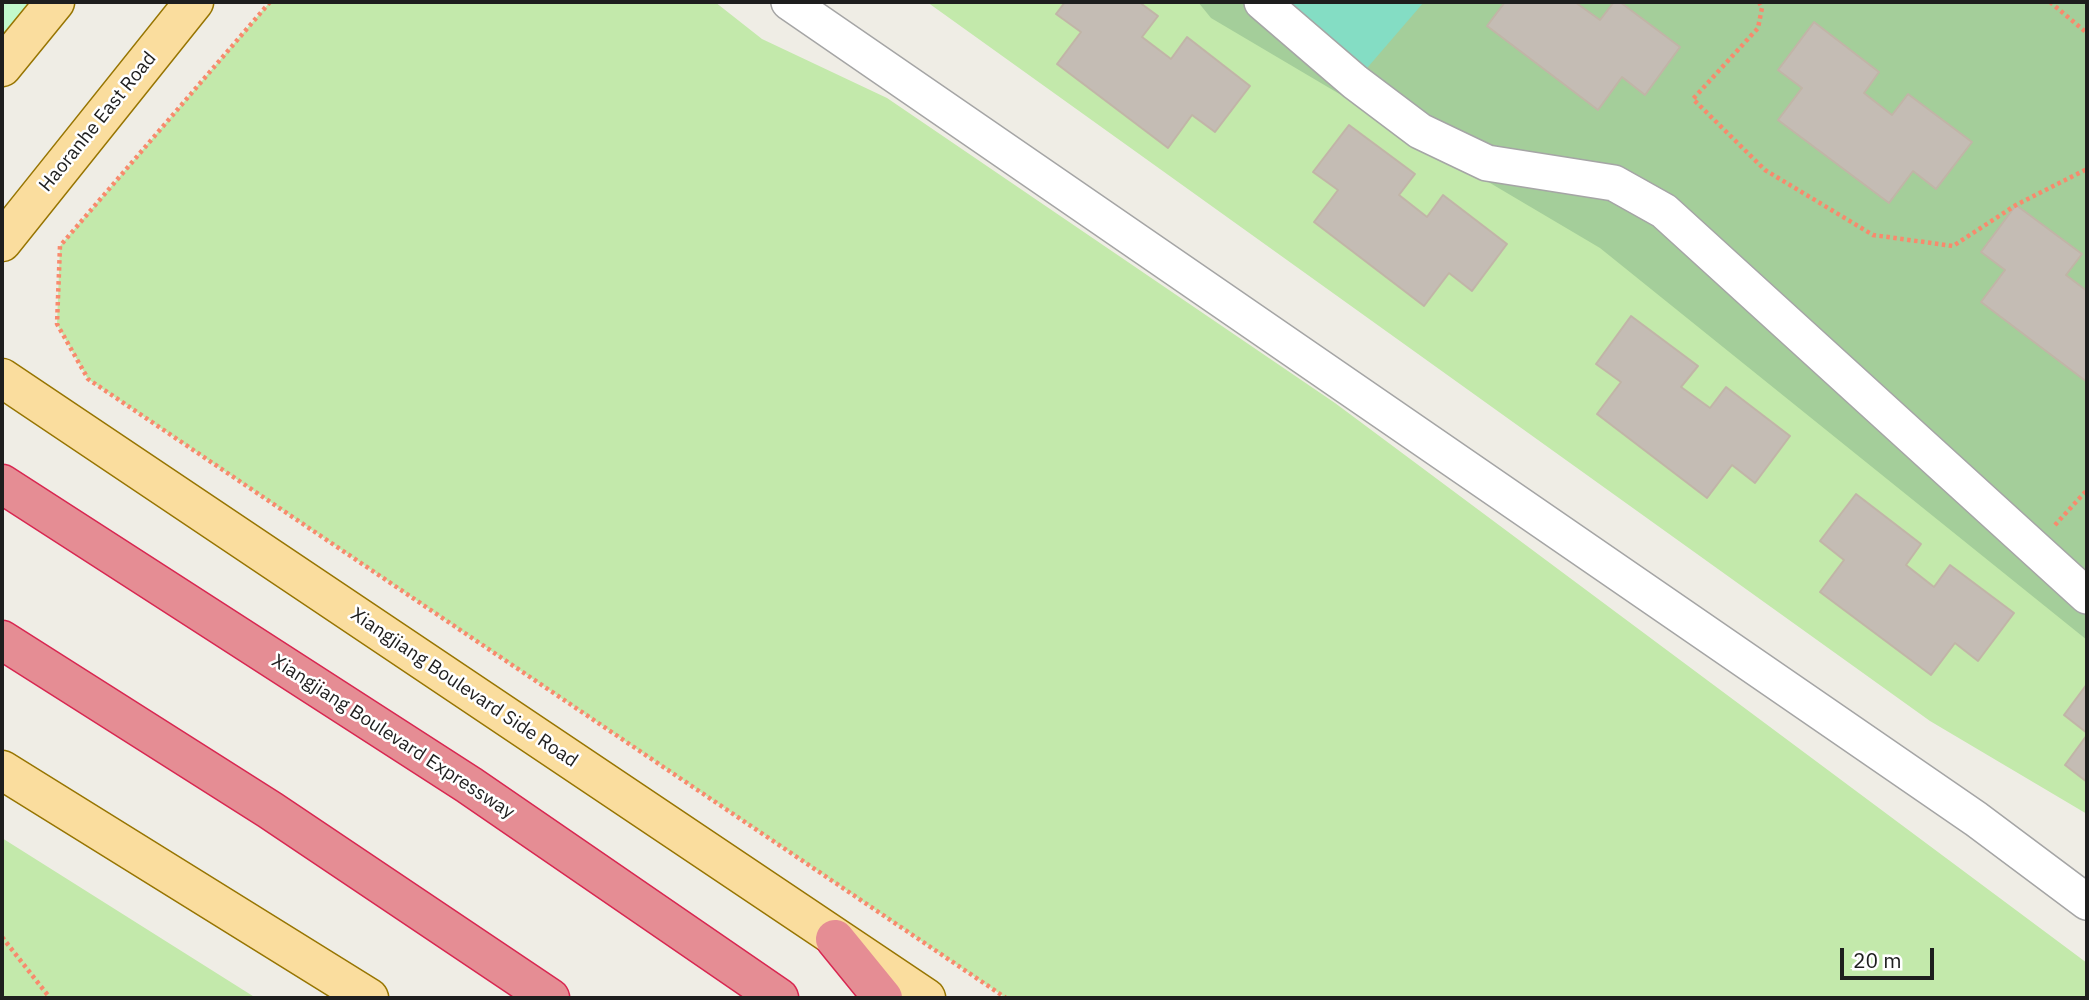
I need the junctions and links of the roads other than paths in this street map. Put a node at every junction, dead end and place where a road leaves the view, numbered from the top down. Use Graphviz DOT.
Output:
graph roads {
  1 [pos="55,2"];
  2 [pos="194,2"];
  3 [pos="789,2"];
  4 [pos="1262,2"];
  5 [pos="2,67"];
  6 [pos="2,242"];
  7 [pos="2,378"];
  8 [pos="2,484"];
  9 [pos="2087,597"];
  10 [pos="2,640"];
  11 [pos="2,770"];
  12 [pos="2087,902"];
  13 [pos="835,939"];
  14 [pos="369,998"];
  15 [pos="550,998"];
  16 [pos="779,998"];
  17 [pos="883,998"];
  18 [pos="926,998"];
  1 -- 5 [label="main road"];
  2 -- 6 [label="main road, Haoranhe East Road"];
  3 -- 12 [label="street"];
  4 -- 9 [label="street"];
  7 -- 13 [label="main road, Xiangjiang Boulevard Side Road"];
  8 -- 16 [label="highway, Xiangjiang Boulevard Expressway"];
  10 -- 15 [label="highway"];
  11 -- 14 [label="main road"];
  13 -- 17 [label="highway"];
  13 -- 18 [label="main road, Xiangjiang Boulevard Side Road"];
}
